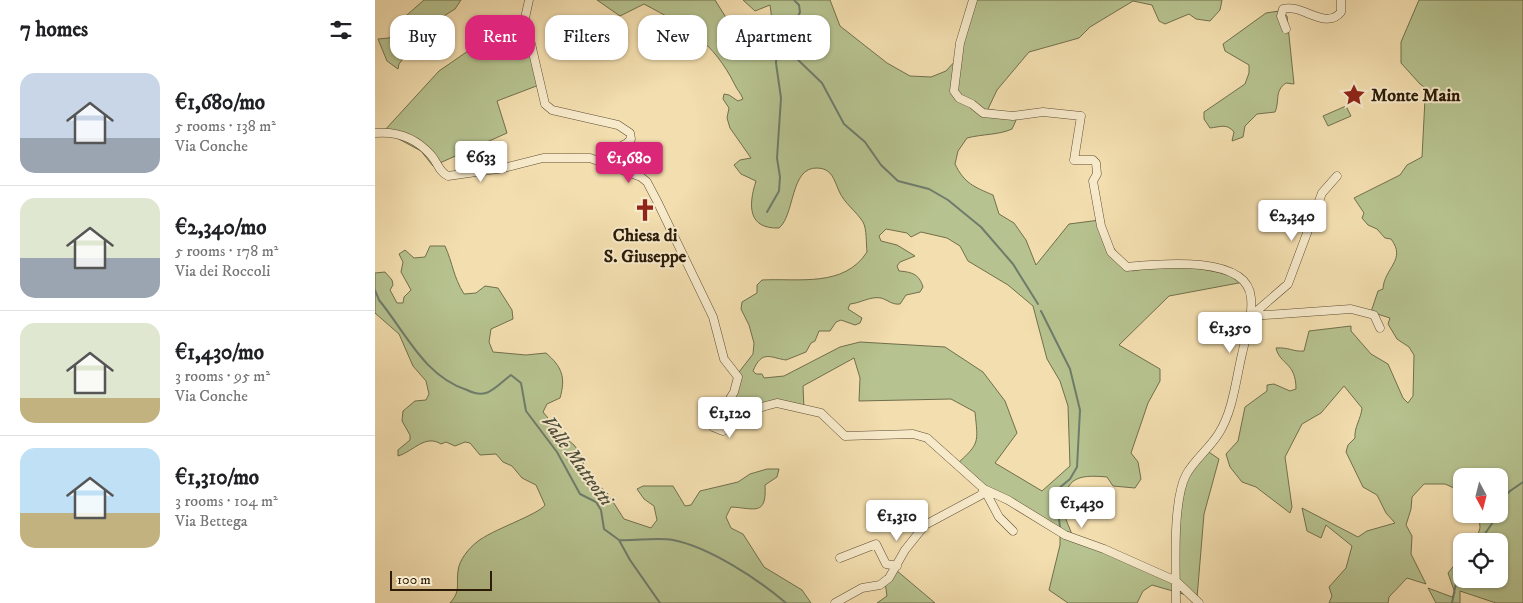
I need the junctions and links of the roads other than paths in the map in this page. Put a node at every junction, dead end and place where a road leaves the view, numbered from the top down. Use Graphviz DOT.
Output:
graph roads {
  1 [pos="529,0"];
  2 [pos="973,0"];
  3 [pos="1341,0"];
  4 [pos="1286,29"];
  5 [pos="375,133"];
  6 [pos="605,162"];
  7 [pos="1337,176"];
  8 [pos="1251,316"];
  9 [pos="1380,328"];
  10 [pos="984,489"];
  11 [pos="1013,531"];
  12 [pos="840,558"];
  13 [pos="897,566"];
  14 [pos="1176,581"];
  15 [pos="835,603"];
  16 [pos="1176,603"];
  17 [pos="1199,603"];
  1 -- 6 [label="street"];
  2 -- 8 [label="street"];
  3 -- 4 [label="street"];
  5 -- 6 [label="street"];
  6 -- 10 [label="street"];
  7 -- 8 [label="street"];
  8 -- 9 [label="street"];
  8 -- 14 [label="street"];
  10 -- 11 [label="street"];
  10 -- 13 [label="street"];
  10 -- 14 [label="street"];
  12 -- 13 [label="street"];
  13 -- 15 [label="street"];
  14 -- 16 [label="street"];
  14 -- 17 [label="street"];
}
